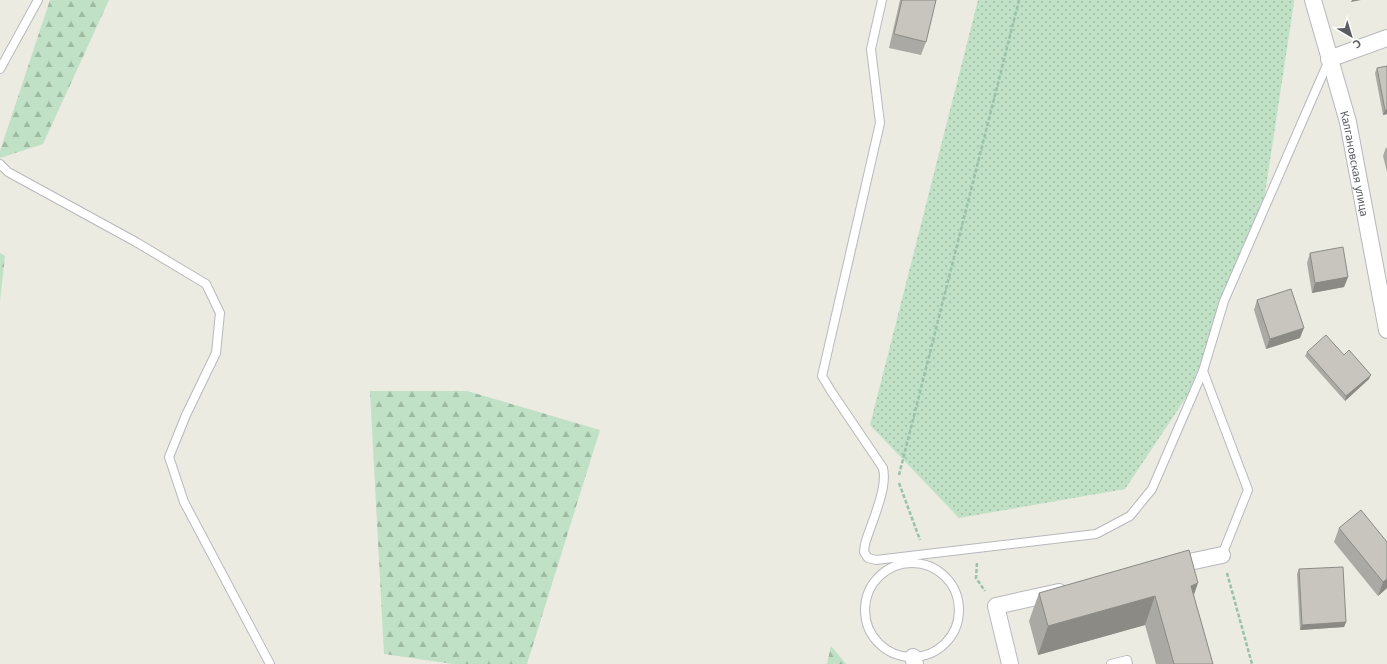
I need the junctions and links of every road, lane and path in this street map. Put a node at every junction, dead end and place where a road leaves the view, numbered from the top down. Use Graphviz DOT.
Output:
graph roads {
  1 [pos="38,0"];
  2 [pos="882,0"];
  3 [pos="1019,0"];
  4 [pos="1313,0"];
  5 [pos="1387,38"];
  6 [pos="1330,59"];
  7 [pos="0,69"];
  8 [pos="0,164"];
  9 [pos="1387,330"];
  10 [pos="1203,371"];
  11 [pos="979,548"];
  12 [pos="926,554"];
  13 [pos="1222,555"];
  14 [pos="1154,570"];
  15 [pos="1071,589"];
  16 [pos="996,606"];
  17 [pos="914,661"];
  18 [pos="270,664"];
  19 [pos="1010,664"];
  20 [pos="1111,664"];
  21 [pos="1128,664"];
  22 [pos="1252,664"];
  1 -- 7 [label="lane"];
  2 -- 12 [label="lane"];
  3 -- 12 [label="path"];
  4 -- 6 [label="street, Калгановская улица"];
  5 -- 6 [label="street"];
  6 -- 9 [label="street, Калгановская улица"];
  6 -- 10 [label="lane"];
  8 -- 18 [label="lane"];
  10 -- 11 [label="lane"];
  10 -- 13 [label="lane"];
  11 -- 12 [label="lane"];
  11 -- 16 [label="path"];
  13 -- 14 [label="street"];
  13 -- 22 [label="path"];
  15 -- 16 [label="street"];
  16 -- 19 [label="street"];
  17 -- 17 [label="lane"];
  20 -- 21 [label="lane"];
}
